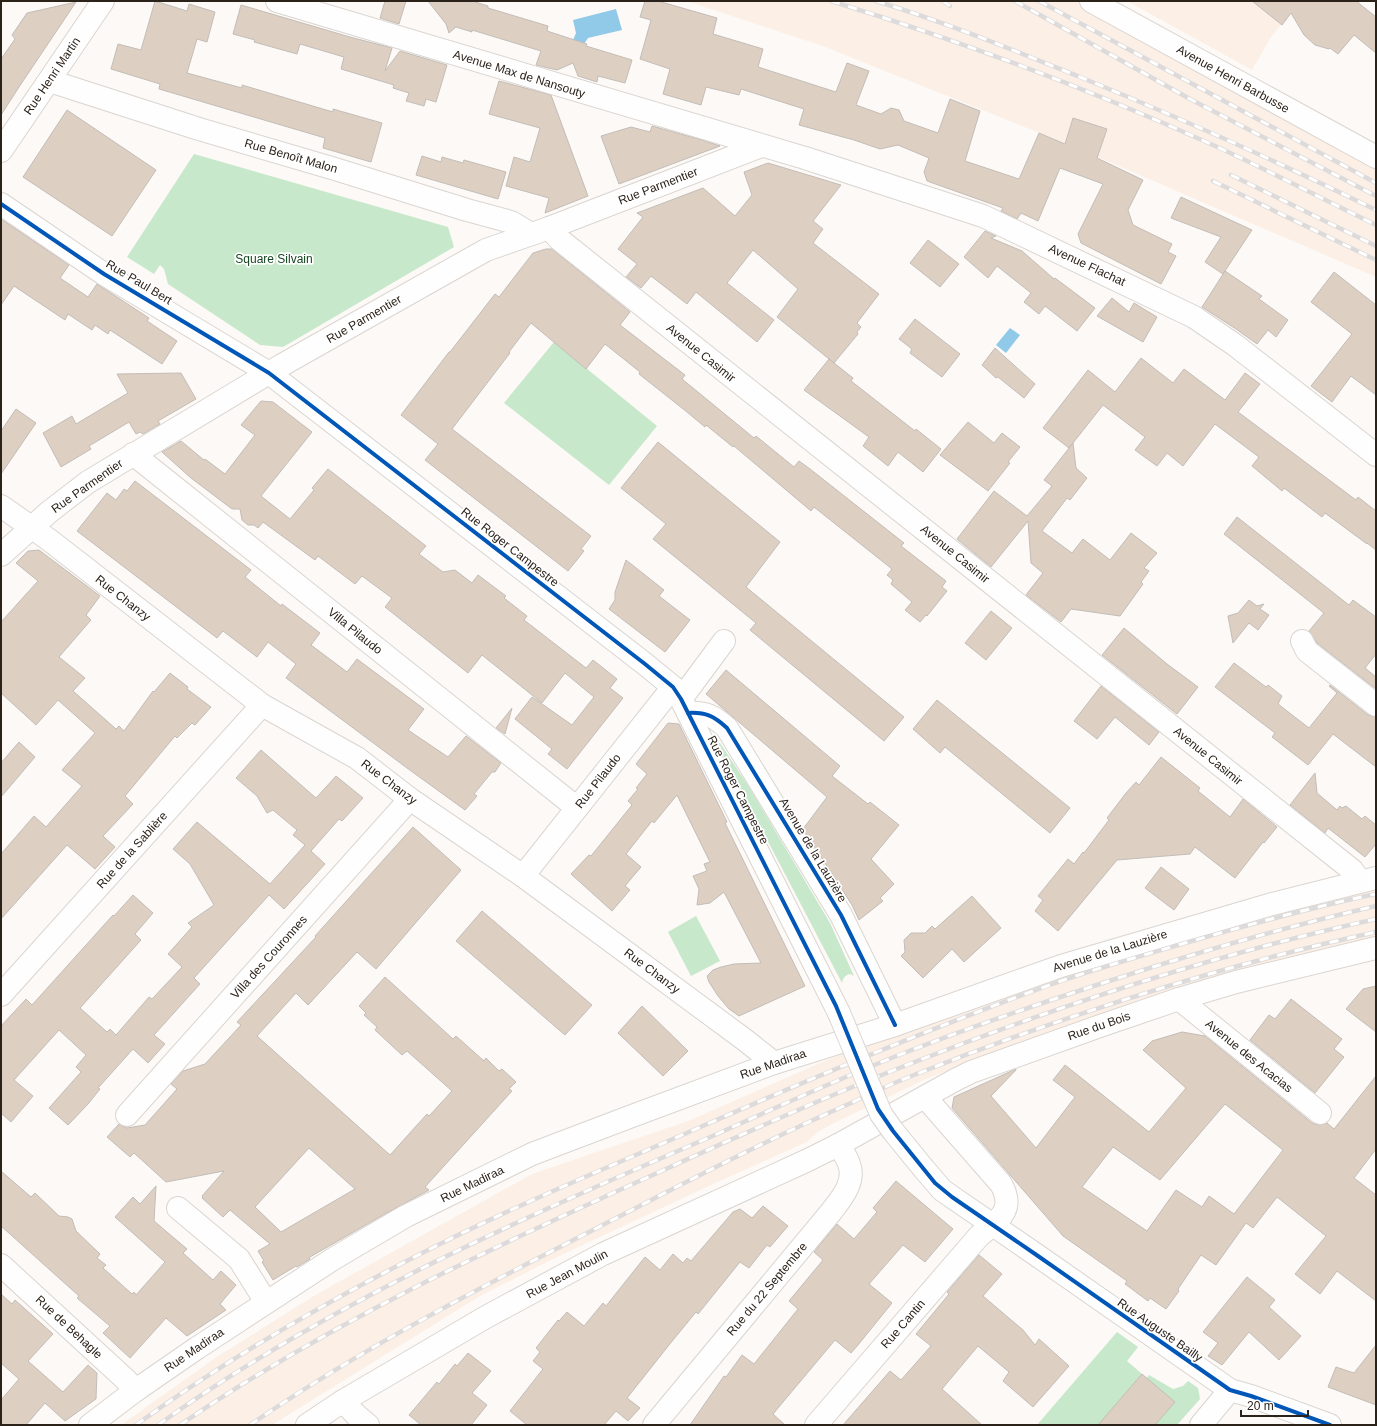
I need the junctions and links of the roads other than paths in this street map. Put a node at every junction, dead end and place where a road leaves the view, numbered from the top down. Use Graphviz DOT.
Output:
graph roads {
  1 [pos="103,1"];
  2 [pos="277,1"];
  3 [pos="1091,1"];
  4 [pos="50,81"];
  5 [pos="761,146"];
  6 [pos="1,152"];
  7 [pos="1376,157"];
  8 [pos="1,204"];
  9 [pos="540,231"];
  10 [pos="269,373"];
  11 [pos="1373,446"];
  12 [pos="133,454"];
  13 [pos="1,506"];
  14 [pos="31,528"];
  15 [pos="1,555"];
  16 [pos="724,641"];
  17 [pos="1302,641"];
  18 [pos="681,700"];
  19 [pos="262,705"];
  20 [pos="1376,705"];
  21 [pos="410,799"];
  22 [pos="577,808"];
  23 [pos="523,876"];
  24 [pos="1368,880"];
  25 [pos="1376,948"];
  26 [pos="1,994"];
  27 [pos="1179,999"];
  28 [pos="895,1024"];
  29 [pos="774,1063"];
  30 [pos="925,1097"];
  31 [pos="1320,1114"];
  32 [pos="127,1115"];
  33 [pos="838,1145"];
  34 [pos="178,1208"];
  35 [pos="992,1225"];
  36 [pos="1,1265"];
  37 [pos="266,1302"];
  38 [pos="136,1390"];
  39 [pos="1230,1390"];
  40 [pos="344,1401"];
  41 [pos="90,1425"];
  42 [pos="307,1425"];
  43 [pos="368,1425"];
  44 [pos="654,1425"];
  45 [pos="816,1425"];
  46 [pos="1201,1425"];
  47 [pos="1330,1425"];
  1 -- 4 [label="street, Rue Henri Martin"];
  2 -- 5 [label="street, Avenue Max de Nansouty"];
  3 -- 7 [label="street, Avenue Henri Barbusse"];
  4 -- 6 [label="street, Rue Henri Martin"];
  4 -- 9 [label="street, Rue Benoît Malon"];
  5 -- 9 [label="street, Rue Parmentier"];
  5 -- 11 [label="street, Avenue Flachat"];
  8 -- 10 [label="street, Rue Paul Bert"];
  9 -- 10 [label="street, Rue Parmentier"];
  9 -- 24 [label="street, Avenue Casimir"];
  10 -- 12 [label="street, Rue Parmentier"];
  10 -- 18 [label="street, Rue Roger Campestre"];
  12 -- 14 [label="street, Rue Parmentier"];
  12 -- 22 [label="street, Villa Pilaudo"];
  13 -- 14 [label="street, Rue Chanzy"];
  14 -- 15 [label="street, Rue Parmentier"];
  14 -- 19 [label="street, Rue Chanzy"];
  16 -- 18 [label="street, Rue Pilaudo"];
  17 -- 20 [label="street"];
  18 -- 22 [label="street, Rue Pilaudo"];
  18 -- 28 [label="street, Avenue de la Lauzière"];
  18 -- 35 [label="street, Rue Roger Campestre, bridge"];
  19 -- 21 [label="street, Rue Chanzy"];
  19 -- 26 [label="street, Rue de la Sablière"];
  21 -- 23 [label="street, Rue Chanzy"];
  21 -- 32 [label="street, Villa des Couronnes"];
  22 -- 23 [label="street, Rue Pilaudo"];
  23 -- 29 [label="street, Rue Chanzy"];
  24 -- 28 [label="street, Avenue de la Lauzière"];
  25 -- 27 [label="street, Rue du Bois"];
  27 -- 30 [label="street, Rue du Bois"];
  27 -- 31 [label="street, Avenue des Acacias"];
  28 -- 29 [label="street, Rue Madiraa"];
  29 -- 37 [label="street, Rue Madiraa"];
  30 -- 33 [label="street, Rue du Bois"];
  30 -- 35 [label="street"];
  33 -- 40 [label="street, Rue Jean Moulin"];
  33 -- 44 [label="street, Rue du 22 Septembre"];
  34 -- 37 [label="street"];
  35 -- 39 [label="street, Rue Auguste Bailly"];
  35 -- 45 [label="street, Rue Cantin"];
  36 -- 38 [label="street, Rue de Behagle"];
  37 -- 38 [label="street, Rue Madiraa"];
  38 -- 41 [label="street, Rue Madiraa"];
  39 -- 46 [label="street"];
  39 -- 47 [label="street, Rue Auguste Bailly"];
  40 -- 42 [label="street, Rue Jean Moulin"];
  40 -- 43 [label="street"];
}
